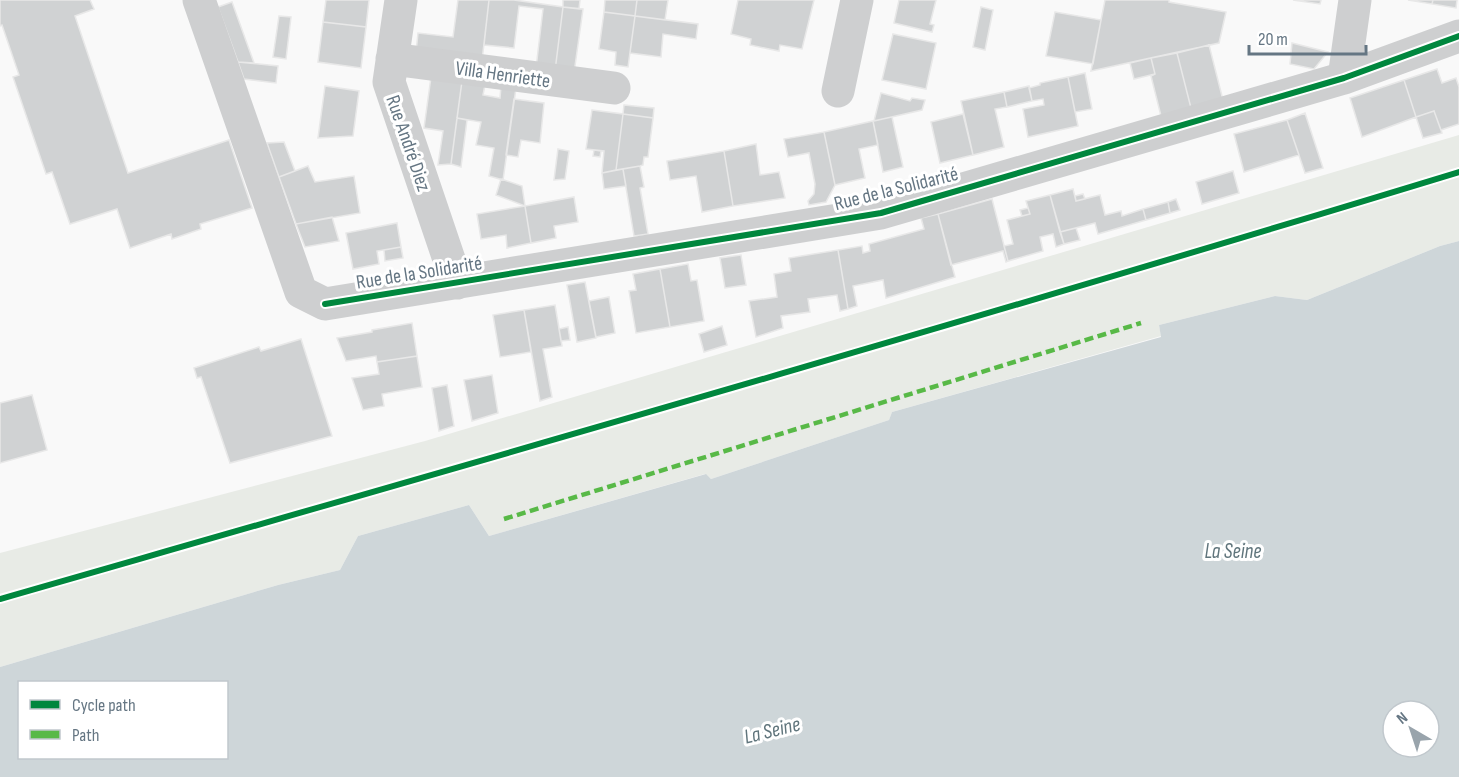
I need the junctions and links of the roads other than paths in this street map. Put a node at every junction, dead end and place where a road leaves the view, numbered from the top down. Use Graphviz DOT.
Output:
graph roads {
  1 [pos="199,0"];
  2 [pos="401,0"];
  3 [pos="857,0"];
  4 [pos="1355,0"];
  5 [pos="1459,36"];
  6 [pos="392,59"];
  7 [pos="1344,78"];
  8 [pos="614,88"];
  9 [pos="838,91"];
  10 [pos="457,283"];
  1 -- 10 [label="street, Rue de la Solidarité"];
  2 -- 6 [label="street, Rue André Diez"];
  3 -- 9 [label="street"];
  4 -- 7 [label="street"];
  5 -- 7 [label="street, Rue de la Solidarité"];
  6 -- 8 [label="street, Villa Henriette"];
  6 -- 10 [label="street, Rue André Diez"];
  7 -- 10 [label="street, Rue de la Solidarité"];
}
